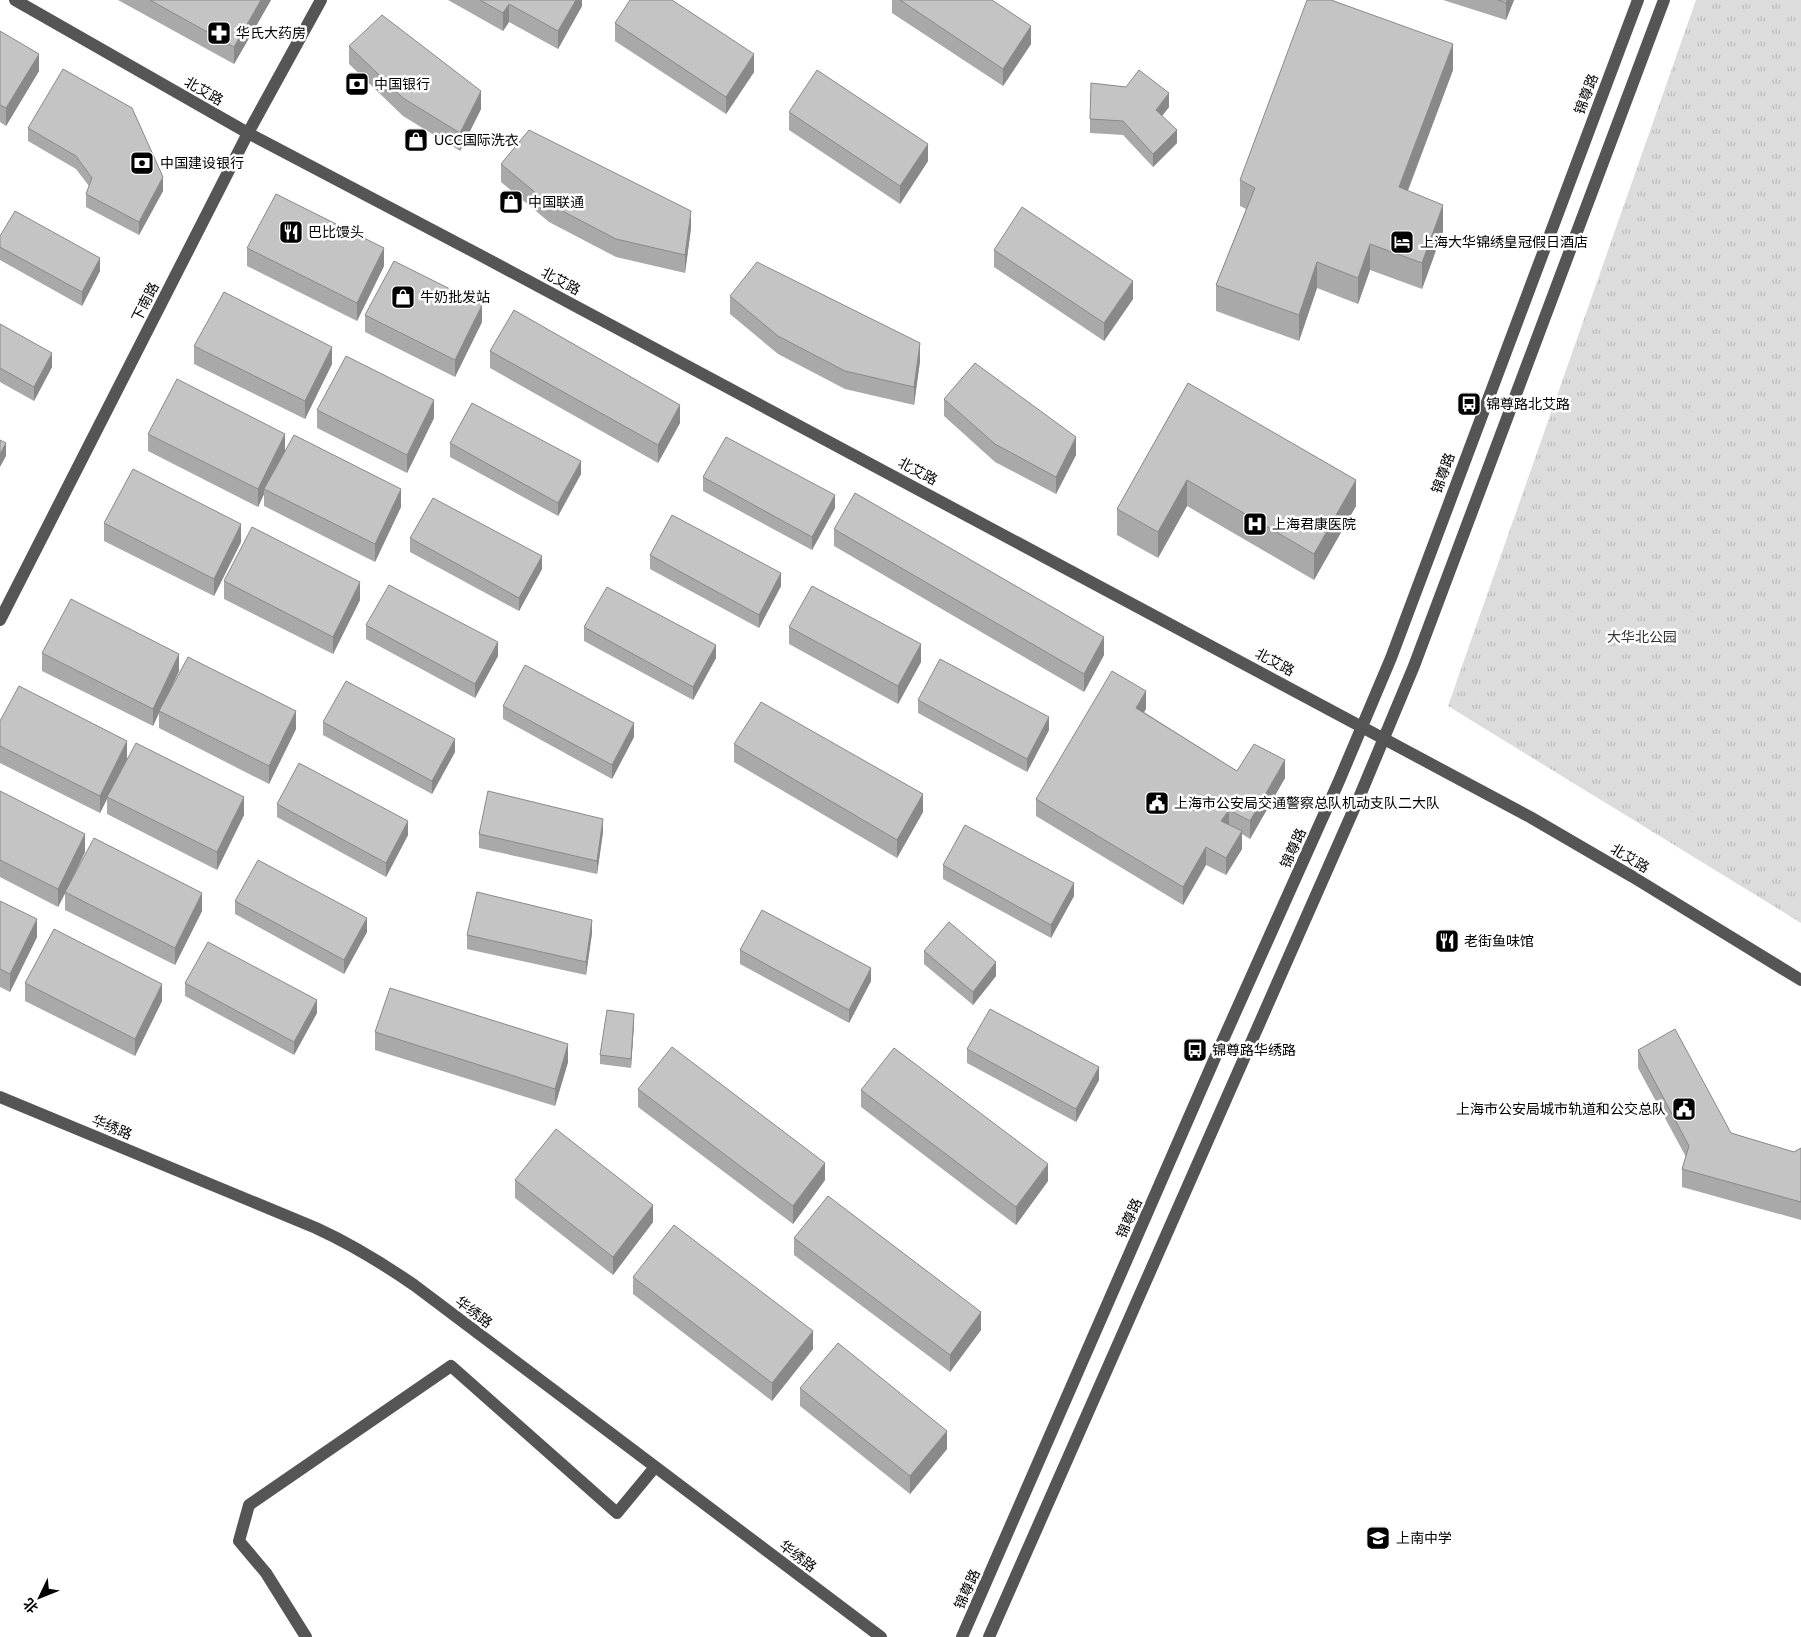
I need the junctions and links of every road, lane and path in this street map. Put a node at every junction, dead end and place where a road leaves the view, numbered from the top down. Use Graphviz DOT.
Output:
graph roads {
  1 [pos="15,0"];
  2 [pos="321,0"];
  3 [pos="1638,0"];
  4 [pos="1664,0"];
  5 [pos="248,133"];
  6 [pos="0,620"];
  7 [pos="1362,726"];
  8 [pos="1384,738"];
  9 [pos="1801,980"];
  10 [pos="0,1097"];
  11 [pos="656,1467"];
  12 [pos="306,1637"];
  13 [pos="881,1637"];
  14 [pos="962,1637"];
  15 [pos="989,1637"];
  1 -- 5 [label="street, 北艾路"];
  2 -- 5 [label="street, 下南路"];
  3 -- 7 [label="street, 锦尊路"];
  4 -- 8 [label="street"];
  5 -- 6 [label="street, 下南路"];
  5 -- 7 [label="street, 北艾路"];
  7 -- 8 [label="street, 北艾路"];
  7 -- 14 [label="street, 锦尊路"];
  8 -- 9 [label="street, 北艾路"];
  8 -- 15 [label="street"];
  10 -- 11 [label="street, 华绣路"];
  11 -- 12 [label="street"];
  11 -- 13 [label="street, 华绣路"];
}
